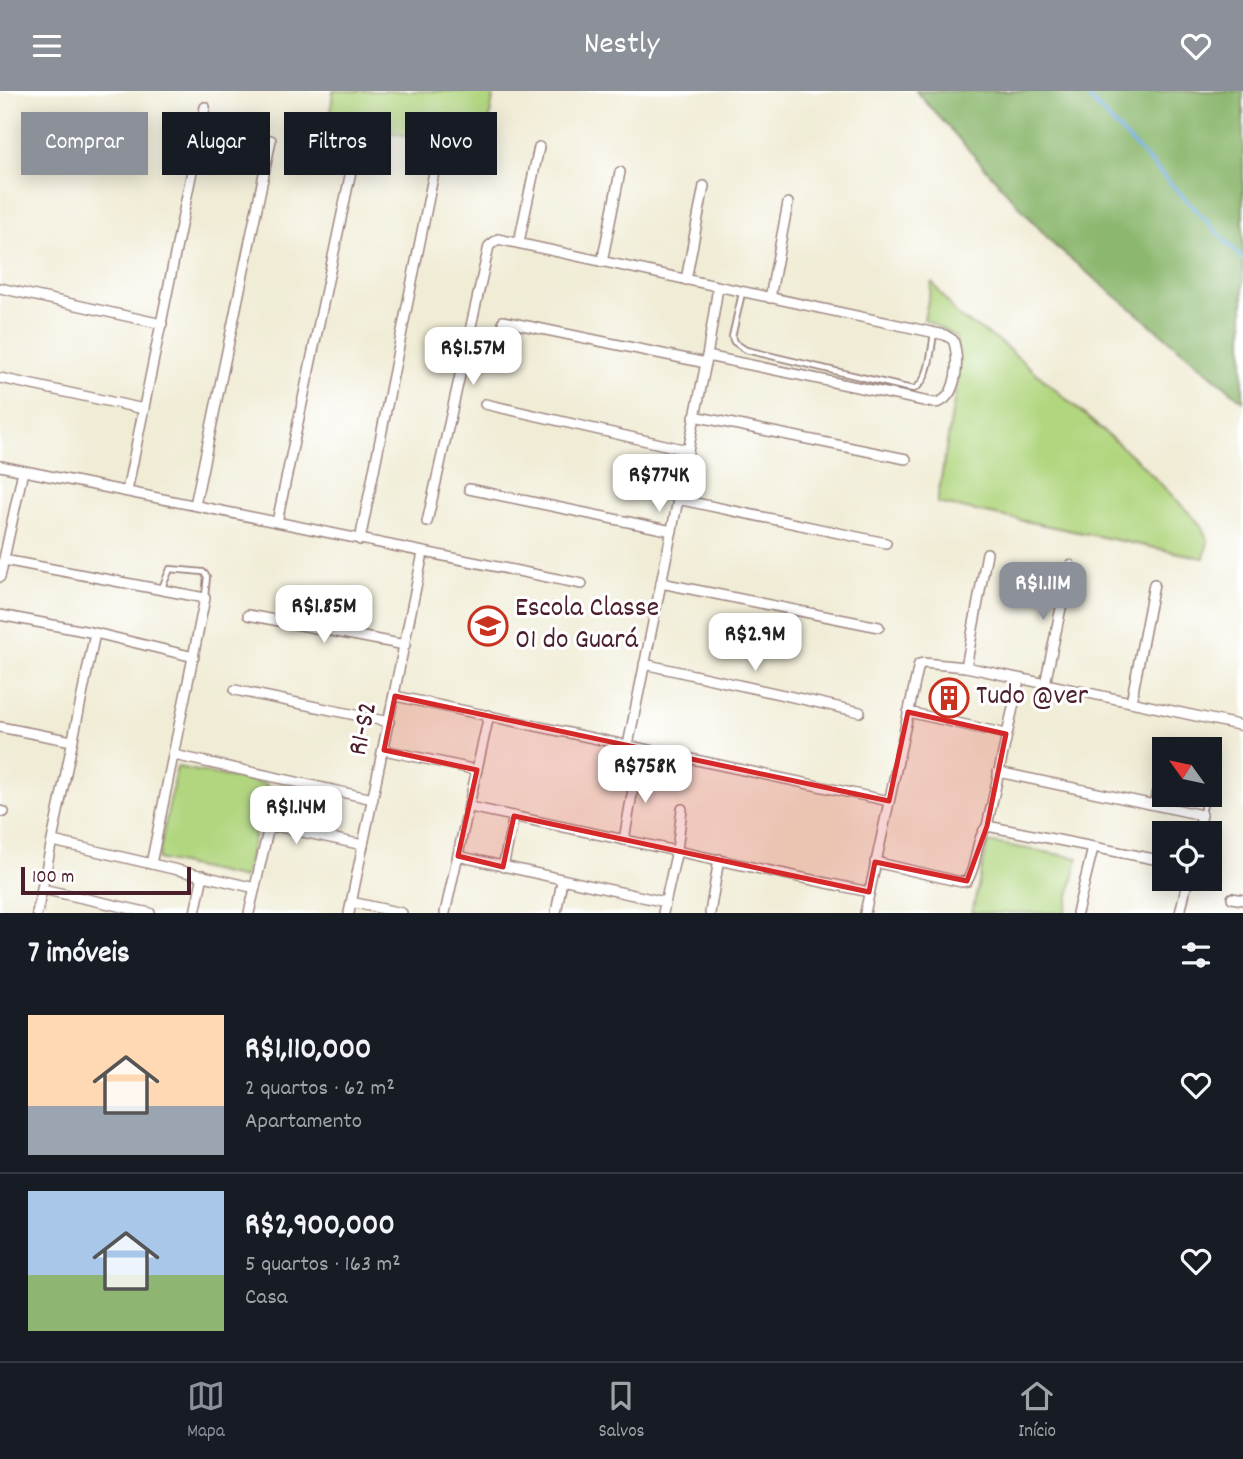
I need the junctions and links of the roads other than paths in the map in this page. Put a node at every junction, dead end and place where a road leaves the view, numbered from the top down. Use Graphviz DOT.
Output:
graph roads {
  1 [pos="205,107"];
  2 [pos="271,139"];
  3 [pos="539,148"];
  4 [pos="620,171"];
  5 [pos="350,175"];
  6 [pos="433,175"];
  7 [pos="704,186"];
  8 [pos="788,203"];
  9 [pos="519,242"];
  10 [pos="602,262"];
  11 [pos="686,280"];
  12 [pos="718,287"];
  13 [pos="0,288"];
  14 [pos="743,293"];
  15 [pos="770,298"];
  16 [pos="503,321"];
  17 [pos="162,324"];
  18 [pos="934,333"];
  19 [pos="706,359"];
  20 [pos="0,378"];
  21 [pos="485,404"];
  22 [pos="144,408"];
  23 [pos="694,416"];
  24 [pos="687,450"];
  25 [pos="906,459"];
  26 [pos="0,466"];
  27 [pos="23,471"];
  28 [pos="469,489"];
  29 [pos="127,491"];
  30 [pos="677,499"];
  31 [pos="195,505"];
  32 [pos="0,521"];
  33 [pos="277,522"];
  34 [pos="427,523"];
  35 [pos="11,524"];
  36 [pos="672,531"];
  37 [pos="360,540"];
  38 [pos="886,543"];
  39 [pos="423,553"];
  40 [pos="987,553"];
  41 [pos="4,560"];
  42 [pos="1070,565"];
  43 [pos="0,577"];
  44 [pos="661,583"];
  45 [pos="582,584"];
  46 [pos="1154,585"];
  47 [pos="161,590"];
  48 [pos="205,598"];
  49 [pos="0,615"];
  50 [pos="248,615"];
  51 [pos="879,627"];
  52 [pos="95,633"];
  53 [pos="405,645"];
  54 [pos="194,657"];
  55 [pos="644,664"];
  56 [pos="965,667"];
  57 [pos="1019,680"];
  58 [pos="1045,684"];
  59 [pos="235,690"];
  60 [pos="396,696"];
  61 [pos="1131,702"];
  62 [pos="860,712"];
  63 [pos="908,712"];
  64 [pos="489,715"];
  65 [pos="389,722"];
  66 [pos="1243,726"];
  67 [pos="0,727"];
  68 [pos="1006,734"];
  69 [pos="72,741"];
  70 [pos="628,745"];
  71 [pos="384,750"];
  72 [pos="174,755"];
  73 [pos="637,766"];
  74 [pos="477,770"];
  75 [pos="998,772"];
  76 [pos="373,799"];
  77 [pos="889,801"];
  78 [pos="1152,804"];
  79 [pos="470,807"];
  80 [pos="1166,807"];
  81 [pos="1204,807"];
  82 [pos="682,809"];
  83 [pos="1202,815"];
  84 [pos="514,816"];
  85 [pos="1201,821"];
  86 [pos="987,826"];
  87 [pos="624,840"];
  88 [pos="53,841"];
  89 [pos="363,845"];
  90 [pos="1093,848"];
  91 [pos="677,850"];
  92 [pos="458,856"];
  93 [pos="719,859"];
  94 [pos="1152,859"];
  95 [pos="875,862"];
  96 [pos="151,864"];
  97 [pos="503,867"];
  98 [pos="203,875"];
  99 [pos="562,881"];
  100 [pos="41,888"];
  101 [pos="255,888"];
  102 [pos="1185,891"];
  103 [pos="869,892"];
  104 [pos="1232,898"];
  105 [pos="1243,900"];
  106 [pos="351,902"];
  107 [pos="665,902"];
  108 [pos="37,913"];
  109 [pos="150,913"];
  110 [pos="195,913"];
  111 [pos="249,913"];
  112 [pos="349,913"];
  113 [pos="402,913"];
  114 [pos="444,913"];
  115 [pos="556,913"];
  116 [pos="663,913"];
  117 [pos="710,913"];
  118 [pos="865,913"];
  119 [pos="1077,913"];
  120 [pos="1180,913"];
  1 -- 17 [label="street"];
  2 -- 31 [label="street"];
  3 -- 9 [label="street"];
  4 -- 10 [label="street"];
  5 -- 33 [label="street"];
  6 -- 37 [label="street"];
  7 -- 11 [label="street"];
  8 -- 15 [label="street"];
  9 -- 10 [label="street"];
  9 -- 34 [label="street"];
  10 -- 11 [label="street"];
  11 -- 12 [label="street"];
  12 -- 14 [label="street"];
  12 -- 19 [label="street"];
  13 -- 17 [label="street"];
  14 -- 15 [label="street"];
  14 -- 18 [label="lane"];
  15 -- 18 [label="street"];
  16 -- 19 [label="street"];
  17 -- 22 [label="street"];
  18 -- 19 [label="street"];
  19 -- 23 [label="street"];
  20 -- 22 [label="street"];
  21 -- 24 [label="street"];
  22 -- 29 [label="street"];
  23 -- 24 [label="street"];
  23 -- 25 [label="street"];
  24 -- 30 [label="street"];
  26 -- 27 [label="street"];
  27 -- 29 [label="street"];
  27 -- 35 [label="street"];
  28 -- 36 [label="street"];
  29 -- 31 [label="street"];
  30 -- 36 [label="street"];
  30 -- 38 [label="street"];
  31 -- 33 [label="street"];
  32 -- 35 [label="street"];
  33 -- 37 [label="street"];
  35 -- 41 [label="street"];
  36 -- 44 [label="street"];
  37 -- 39 [label="street"];
  39 -- 45 [label="street"];
  39 -- 53 [label="street, R1-S2"];
  40 -- 56 [label="street"];
  41 -- 43 [label="street"];
  41 -- 47 [label="street"];
  42 -- 58 [label="street"];
  44 -- 51 [label="street"];
  44 -- 55 [label="street"];
  46 -- 61 [label="street"];
  47 -- 48 [label="street"];
  47 -- 48 [label="lane"];
  48 -- 54 [label="street"];
  49 -- 52 [label="street"];
  50 -- 53 [label="street"];
  52 -- 54 [label="street"];
  52 -- 69 [label="street"];
  53 -- 60 [label="street, R1-S2"];
  54 -- 72 [label="street"];
  55 -- 62 [label="street"];
  55 -- 70 [label="street"];
  56 -- 57 [label="street"];
  56 -- 63 [label="street"];
  57 -- 58 [label="street"];
  57 -- 68 [label="street"];
  58 -- 61 [label="street"];
  59 -- 65 [label="street"];
  60 -- 64 [label="street"];
  60 -- 65 [label="street, R1-S2"];
  61 -- 66 [label="street"];
  63 -- 68 [label="street"];
  63 -- 77 [label="street"];
  64 -- 70 [label="street"];
  64 -- 74 [label="street"];
  65 -- 71 [label="street, R1-S2"];
  67 -- 69 [label="street"];
  68 -- 75 [label="street"];
  69 -- 88 [label="street"];
  70 -- 77 [label="street"];
  71 -- 74 [label="street"];
  71 -- 76 [label="street, R1-S2"];
  72 -- 76 [label="street"];
  72 -- 96 [label="street"];
  73 -- 87 [label="street"];
  74 -- 79 [label="street"];
  75 -- 78 [label="street"];
  75 -- 86 [label="street"];
  76 -- 89 [label="street, R1-S2"];
  77 -- 95 [label="street"];
  79 -- 84 [label="street"];
  79 -- 92 [label="street"];
  80 -- 83 [label="street"];
  81 -- 83 [label="lane"];
  82 -- 91 [label="street"];
  83 -- 85 [label="street"];
  84 -- 87 [label="street"];
  84 -- 97 [label="street"];
  86 -- 90 [label="street"];
  86 -- 95 [label="street"];
  87 -- 91 [label="street"];
  88 -- 96 [label="street"];
  88 -- 100 [label="street"];
  89 -- 101 [label="street"];
  89 -- 106 [label="street, R1-S2"];
  90 -- 94 [label="street"];
  90 -- 119 [label="street"];
  91 -- 93 [label="street"];
  91 -- 107 [label="street"];
  92 -- 97 [label="street"];
  92 -- 114 [label="street"];
  93 -- 103 [label="street"];
  93 -- 117 [label="street"];
  95 -- 103 [label="street"];
  96 -- 98 [label="street"];
  97 -- 99 [label="street"];
  98 -- 101 [label="street"];
  98 -- 110 [label="street"];
  99 -- 107 [label="street"];
  99 -- 115 [label="street"];
  100 -- 108 [label="street"];
  100 -- 109 [label="street"];
  101 -- 111 [label="street"];
  102 -- 120 [label="street"];
  103 -- 118 [label="street"];
  104 -- 105 [label="street"];
  106 -- 112 [label="street, R1-S2"];
  106 -- 113 [label="street"];
  107 -- 116 [label="street"];
}
